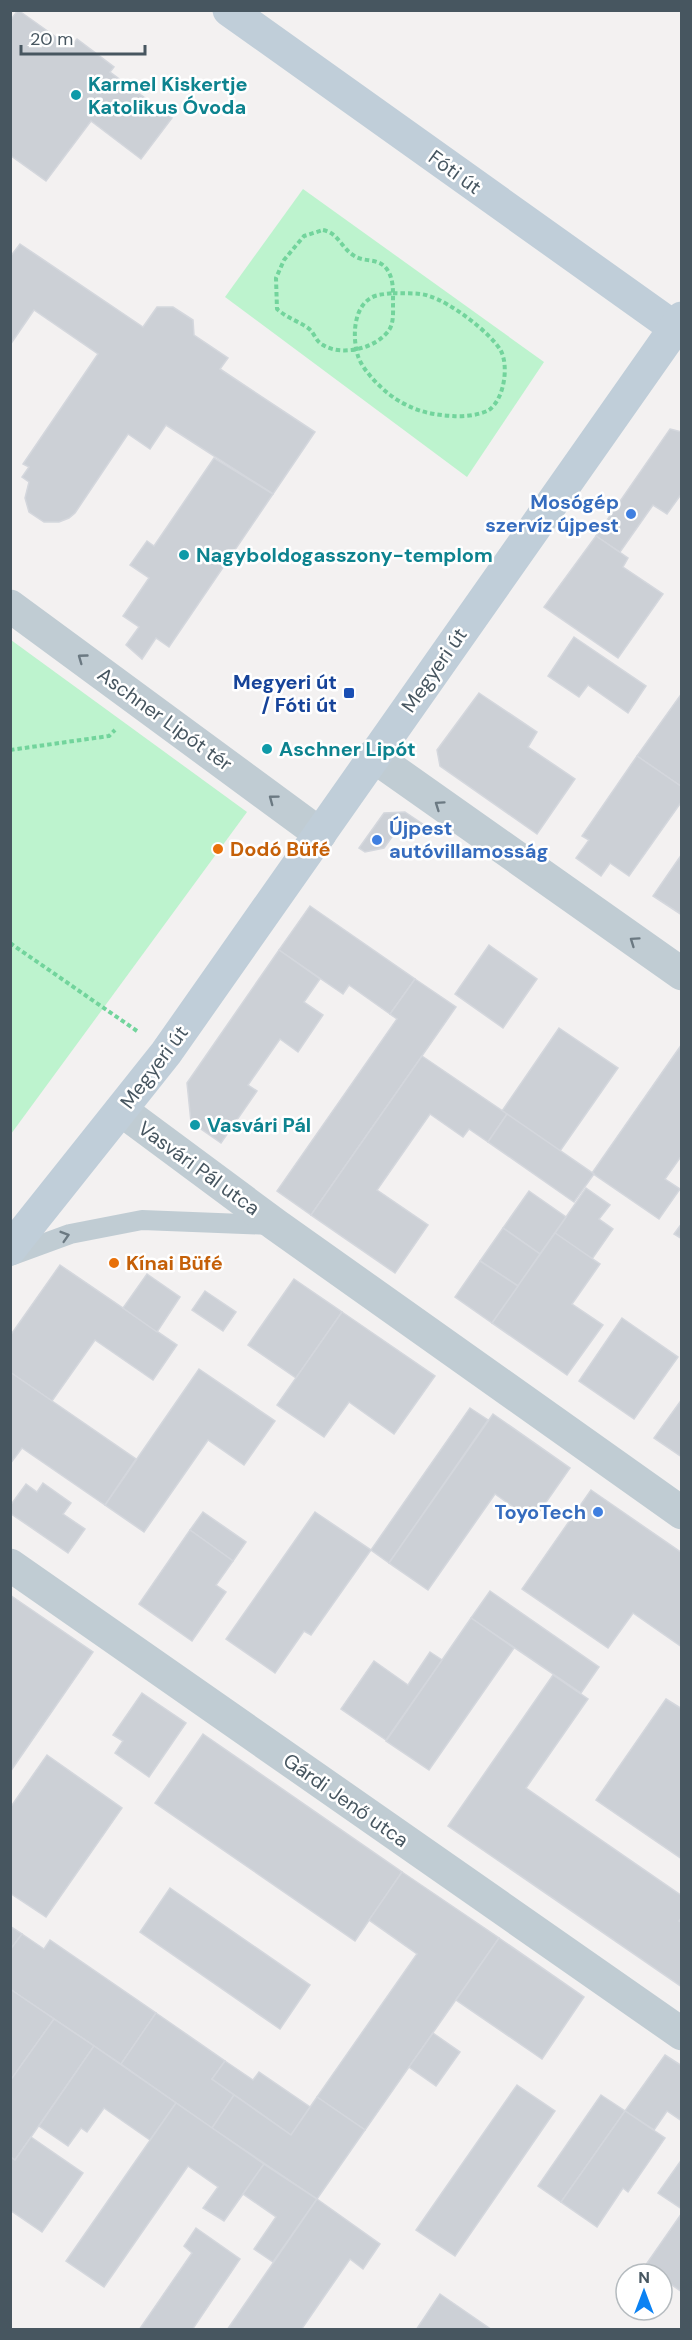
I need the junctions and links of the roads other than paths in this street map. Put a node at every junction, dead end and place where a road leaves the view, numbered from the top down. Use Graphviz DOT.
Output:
graph roads {
  1 [pos="229,10"];
  2 [pos="679,326"];
  3 [pos="10,606"];
  4 [pos="373,756"];
  5 [pos="320,834"];
  6 [pos="681,974"];
  7 [pos="122,1110"];
  8 [pos="276,1225"];
  9 [pos="10,1249"];
  10 [pos="10,1256"];
  11 [pos="681,1513"];
  12 [pos="10,1565"];
  13 [pos="681,2034"];
  1 -- 2 [label="main road, Fóti út"];
  2 -- 4 [label="main road, Megyeri út"];
  5 -- 3 [label="street, Aschner Lipót tér, one-way"];
  4 -- 5 [label="main road, Megyeri út"];
  6 -- 4 [label="street, one-way"];
  5 -- 7 [label="main road, Megyeri út"];
  7 -- 8 [label="street, Vasvári Pál utca"];
  7 -- 9 [label="main road, Megyeri út"];
  10 -- 8 [label="lane, one-way"];
  8 -- 11 [label="street, Vasvári Pál utca"];
  12 -- 13 [label="street, Gárdi Jenő utca"];
}
